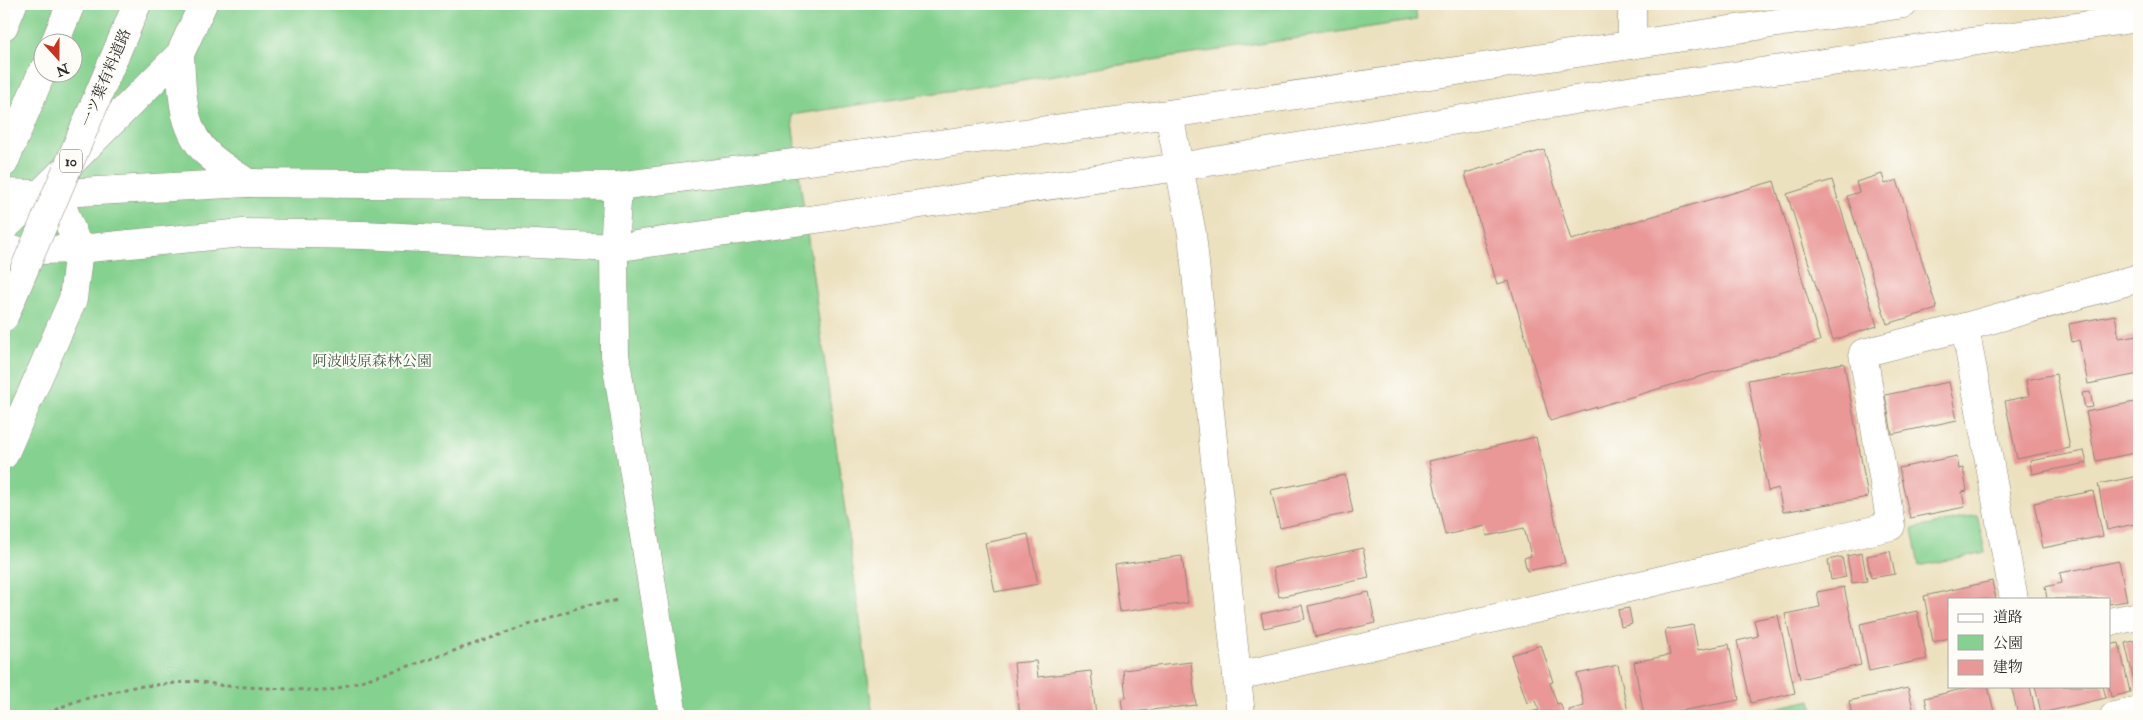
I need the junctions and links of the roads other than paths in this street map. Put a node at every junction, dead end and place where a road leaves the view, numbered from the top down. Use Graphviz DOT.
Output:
graph roads {
  1 [pos="13,4"];
  2 [pos="72,4"];
  3 [pos="138,4"];
  4 [pos="203,4"];
  5 [pos="1632,4"];
  6 [pos="1904,4"];
  7 [pos="2139,18"];
  8 [pos="4,26"];
  9 [pos="59,32"];
  10 [pos="1632,45"];
  11 [pos="180,54"];
  12 [pos="38,82"];
  13 [pos="1168,114"];
  14 [pos="4,163"];
  15 [pos="1180,167"];
  16 [pos="248,183"];
  17 [pos="618,186"];
  18 [pos="4,193"];
  19 [pos="40,194"];
  20 [pos="4,228"];
  21 [pos="614,248"];
  22 [pos="79,249"];
  23 [pos="4,251"];
  24 [pos="2139,278"];
  25 [pos="4,317"];
  26 [pos="1965,327"];
  27 [pos="4,455"];
  28 [pos="2014,598"];
  29 [pos="2139,616"];
  30 [pos="2110,622"];
  31 [pos="1237,676"];
  32 [pos="2139,711"];
  33 [pos="673,716"];
  34 [pos="1241,716"];
  35 [pos="2114,716"];
  1 -- 8 [label="street"];
  2 -- 9 [label="street"];
  3 -- 25 [label="street, 一ツ葉有料道路 / 10, bridge"];
  4 -- 11 [label="street"];
  5 -- 10 [label="street"];
  6 -- 10 [label="street"];
  7 -- 15 [label="street"];
  10 -- 13 [label="street"];
  11 -- 16 [label="street"];
  11 -- 19 [label="street"];
  12 -- 14 [label="street"];
  13 -- 15 [label="street"];
  13 -- 17 [label="street"];
  15 -- 21 [label="street"];
  15 -- 31 [label="street"];
  16 -- 17 [label="street"];
  16 -- 19 [label="street"];
  17 -- 21 [label="street"];
  18 -- 19 [label="street"];
  19 -- 20 [label="street"];
  19 -- 22 [label="street"];
  21 -- 22 [label="street"];
  21 -- 33 [label="street"];
  22 -- 23 [label="street"];
  22 -- 27 [label="street"];
  24 -- 26 [label="street"];
  26 -- 28 [label="street"];
  26 -- 31 [label="street"];
  29 -- 30 [label="street"];
  31 -- 34 [label="street"];
  32 -- 35 [label="street"];
}
